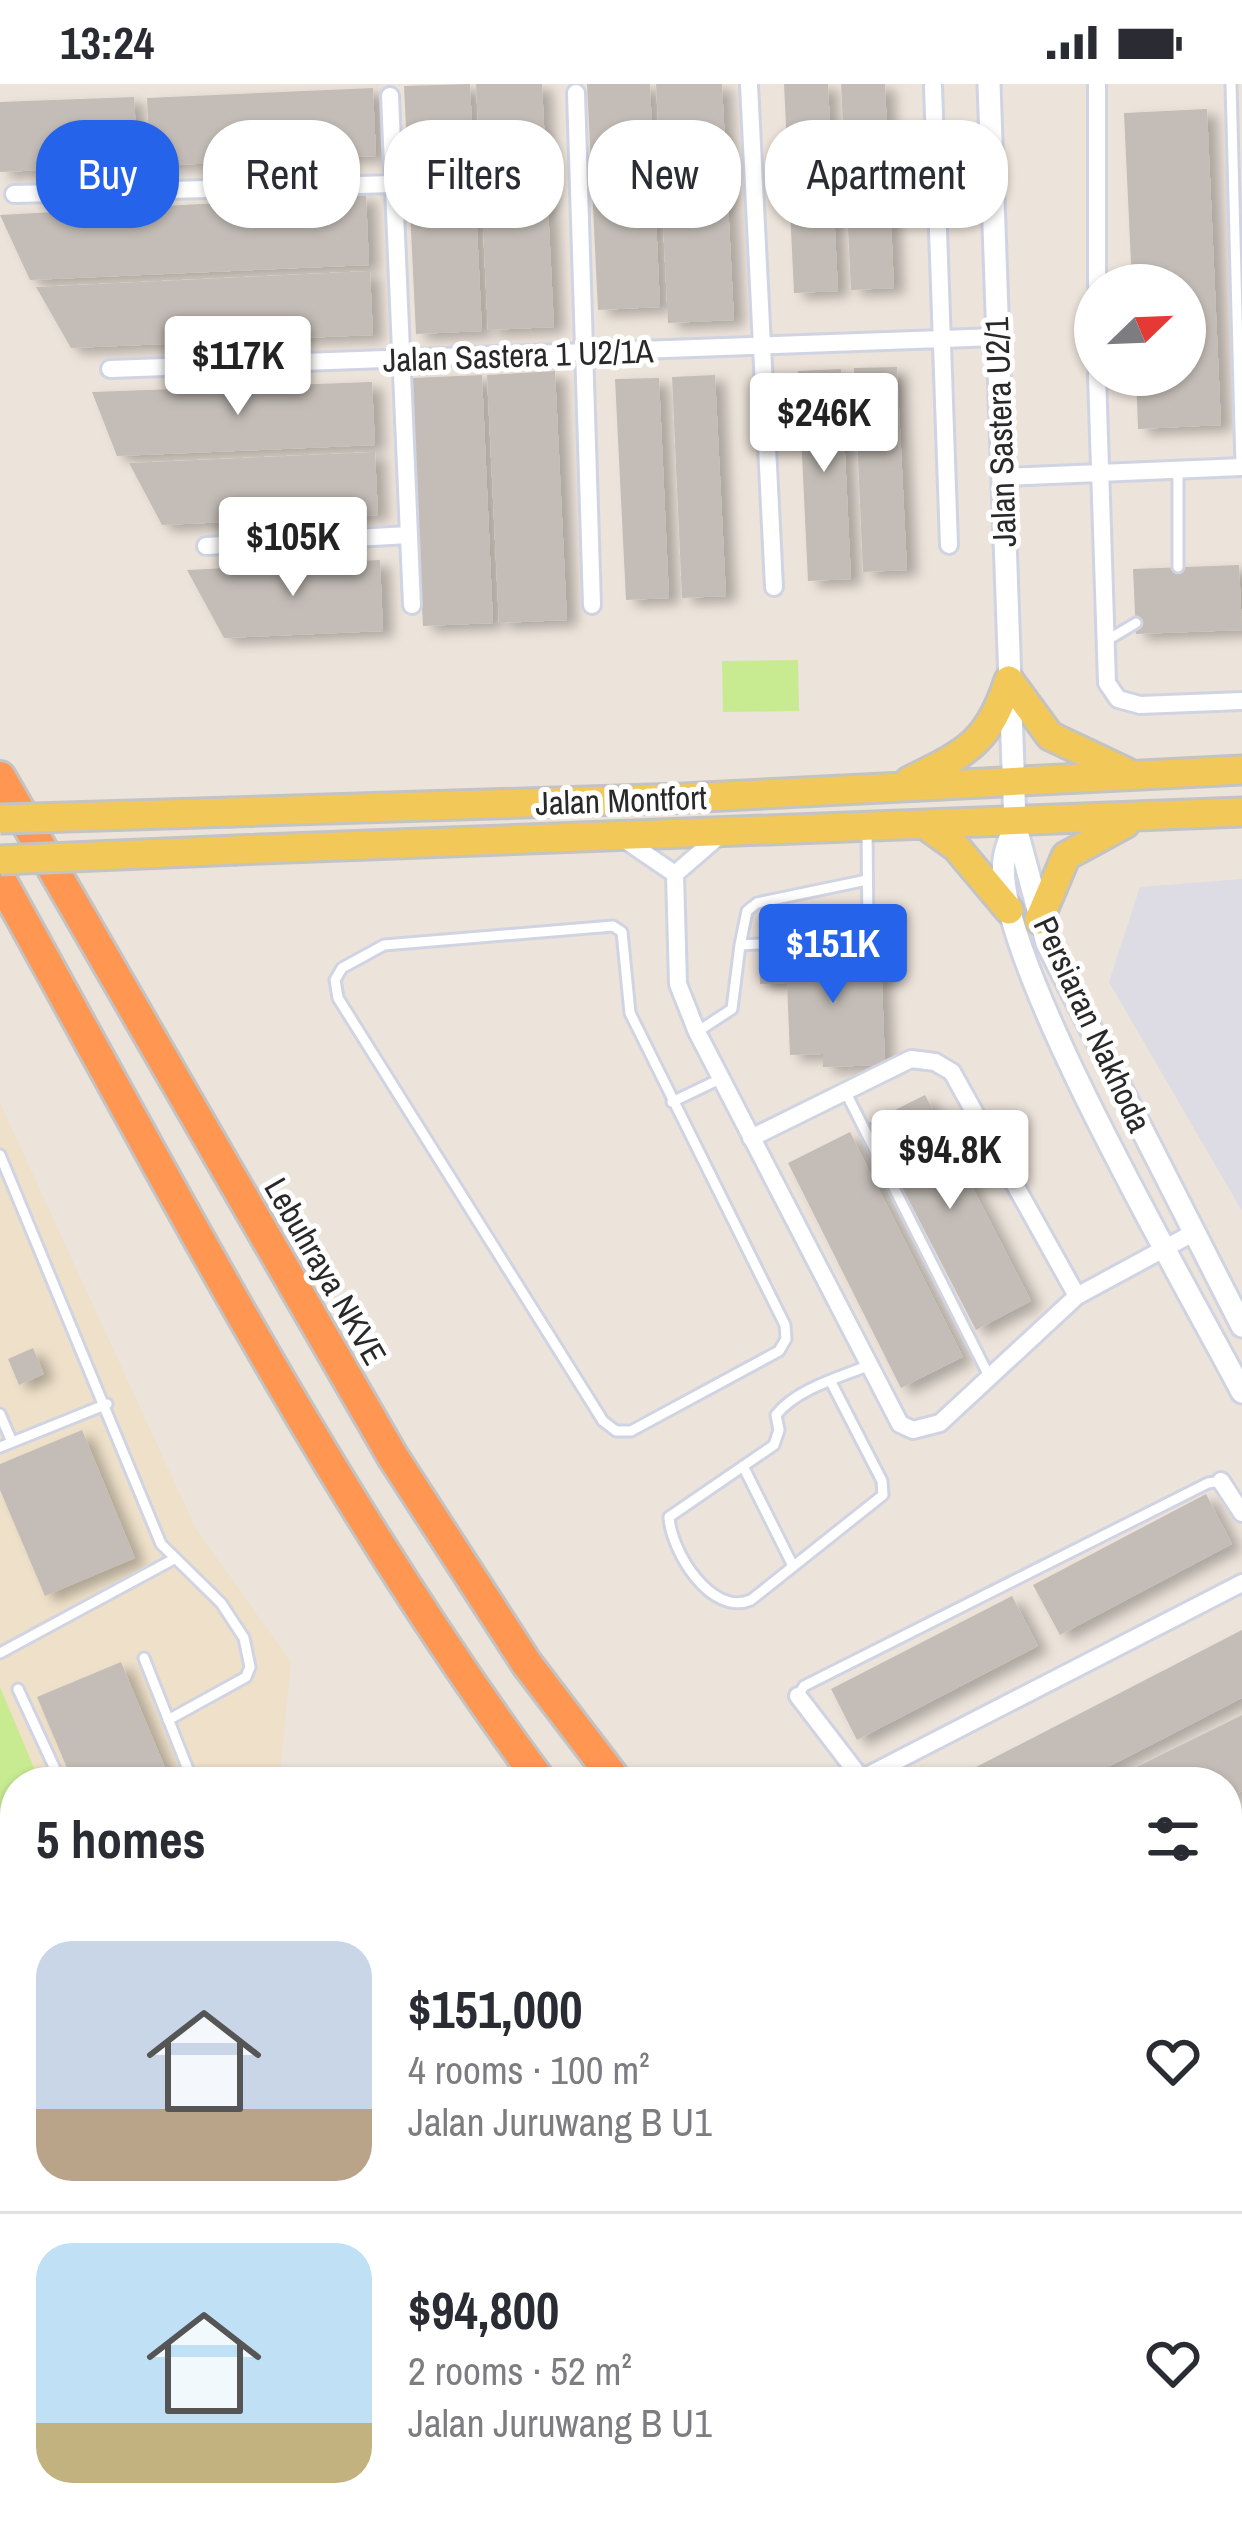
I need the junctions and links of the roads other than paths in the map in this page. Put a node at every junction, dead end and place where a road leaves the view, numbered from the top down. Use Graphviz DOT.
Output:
graph roads {
  1 [pos="988,84"];
  2 [pos="1097,84"];
  3 [pos="1232,84"];
  4 [pos="749,85"];
  5 [pos="933,87"];
  6 [pos="576,93"];
  7 [pos="390,96"];
  8 [pos="391,120"];
  9 [pos="384,184"];
  10 [pos="14,194"];
  11 [pos="396,228"];
  12 [pos="1097,264"];
  13 [pos="997,337"];
  14 [pos="941,339"];
  15 [pos="762,346"];
  16 [pos="584,352"];
  17 [pos="403,359"];
  18 [pos="110,369"];
  19 [pos="1097,396"];
  20 [pos="1242,467"];
  21 [pos="1178,470"];
  22 [pos="1098,473"];
  23 [pos="1002,477"];
  24 [pos="410,535"];
  25 [pos="950,545"];
  26 [pos="206,546"];
  27 [pos="1178,568"];
  28 [pos="774,587"];
  29 [pos="412,604"];
  30 [pos="592,605"];
  31 [pos="1136,623"];
  32 [pos="1104,642"];
  33 [pos="1009,680"];
  34 [pos="1242,701"];
  35 [pos="1242,770"];
  36 [pos="1135,775"];
  37 [pos="0,777"];
  38 [pos="1012,781"];
  39 [pos="900,786"];
  40 [pos="1242,812"];
  41 [pos="1140,817"];
  42 [pos="0,819"];
  43 [pos="1015,824"];
  44 [pos="928,827"];
  45 [pos="867,830"];
  46 [pos="720,835"];
  47 [pos="622,838"];
  48 [pos="0,860"];
  49 [pos="676,874"];
  50 [pos="0,879"];
  51 [pos="867,880"];
  52 [pos="1009,910"];
  53 [pos="1039,920"];
  54 [pos="740,945"];
  55 [pos="697,1032"];
  56 [pos="720,1079"];
  57 [pos="845,1091"];
  58 [pos="672,1102"];
  59 [pos="751,1138"];
  60 [pos="0,1154"];
  61 [pos="15,1188"];
  62 [pos="0,1194"];
  63 [pos="1195,1232"];
  64 [pos="1167,1247"];
  65 [pos="1077,1297"];
  66 [pos="1242,1326"];
  67 [pos="870,1365"];
  68 [pos="991,1378"];
  69 [pos="831,1382"];
  70 [pos="1242,1392"];
  71 [pos="106,1404"];
  72 [pos="0,1414"];
  73 [pos="6,1444"];
  74 [pos="743,1466"];
  75 [pos="1221,1481"];
  76 [pos="1242,1513"];
  77 [pos="174,1559"];
  78 [pos="794,1566"];
  79 [pos="1242,1583"];
  80 [pos="0,1653"];
  81 [pos="144,1658"];
  82 [pos="18,1689"];
  83 [pos="798,1696"];
  84 [pos="168,1720"];
  85 [pos="54,1767"];
  86 [pos="188,1767"];
  87 [pos="530,1767"];
  88 [pos="606,1767"];
  89 [pos="853,1767"];
  90 [pos="888,1767"];
  1 -- 13 [label="street, Jalan Sastera U2/1"];
  2 -- 12 [label="street"];
  3 -- 20 [label="lane"];
  4 -- 15 [label="street"];
  5 -- 14 [label="street"];
  6 -- 16 [label="street"];
  7 -- 8 [label="street"];
  9 -- 10 [label="street"];
  11 -- 17 [label="street"];
  13 -- 14 [label="street, Jalan Sastera 1 U2/1A"];
  13 -- 23 [label="street, Jalan Sastera U2/1"];
  14 -- 15 [label="street, Jalan Sastera 1 U2/1A"];
  14 -- 25 [label="street"];
  15 -- 16 [label="street, Jalan Sastera 1 U2/1A"];
  15 -- 28 [label="street"];
  16 -- 17 [label="street, Jalan Sastera 1 U2/1A"];
  16 -- 30 [label="street"];
  17 -- 18 [label="street, Jalan Sastera 1 U2/1A"];
  17 -- 24 [label="street"];
  19 -- 22 [label="street"];
  20 -- 21 [label="street"];
  21 -- 22 [label="street"];
  21 -- 27 [label="lane"];
  22 -- 23 [label="street"];
  22 -- 32 [label="street"];
  23 -- 33 [label="street, Jalan Sastera U2/1"];
  24 -- 26 [label="street"];
  24 -- 29 [label="street"];
  31 -- 32 [label="lane"];
  32 -- 34 [label="street"];
  33 -- 36 [label="main road"];
  33 -- 38 [label="street, Jalan Sastera U2/1"];
  33 -- 39 [label="main road"];
  35 -- 36 [label="main road, Jalan Montfort"];
  36 -- 38 [label="main road, Jalan Montfort"];
  37 -- 88 [label="highway, Lebuhraya NKVE"];
  38 -- 39 [label="main road, Jalan Montfort"];
  38 -- 43 [label="street, Jalan Sastera U2/1"];
  39 -- 42 [label="main road, Jalan Montfort, bridge"];
  40 -- 41 [label="main road, Jalan Montfort"];
  41 -- 43 [label="main road, Jalan Montfort"];
  41 -- 53 [label="main road"];
  43 -- 44 [label="main road, Jalan Montfort"];
  43 -- 52 [label="street, Persiaran Nakhoda"];
  43 -- 53 [label="street, Persiaran Nakhoda"];
  44 -- 45 [label="main road, Jalan Montfort"];
  44 -- 52 [label="main road"];
  45 -- 46 [label="main road, Jalan Montfort"];
  45 -- 51 [label="lane"];
  46 -- 47 [label="main road, Jalan Montfort"];
  46 -- 49 [label="street"];
  47 -- 48 [label="main road, Jalan Montfort, bridge"];
  47 -- 49 [label="street"];
  49 -- 55 [label="street"];
  50 -- 87 [label="highway"];
  51 -- 54 [label="lane"];
  51 -- 54 [label="lane"];
  52 -- 64 [label="street, Persiaran Nakhoda"];
  53 -- 63 [label="street, Persiaran Nakhoda"];
  54 -- 55 [label="lane"];
  55 -- 56 [label="street"];
  56 -- 58 [label="lane"];
  56 -- 59 [label="street"];
  57 -- 59 [label="street"];
  57 -- 65 [label="street"];
  57 -- 68 [label="lane"];
  58 -- 58 [label="lane"];
  59 -- 67 [label="street"];
  60 -- 61 [label="lane"];
  61 -- 62 [label="lane"];
  61 -- 71 [label="lane"];
  63 -- 64 [label="street"];
  63 -- 66 [label="street, Persiaran Nakhoda"];
  64 -- 65 [label="street"];
  64 -- 70 [label="street, Persiaran Nakhoda"];
  65 -- 68 [label="street"];
  67 -- 68 [label="street"];
  67 -- 69 [label="lane"];
  69 -- 74 [label="lane"];
  69 -- 78 [label="lane"];
  71 -- 73 [label="lane"];
  71 -- 77 [label="lane"];
  72 -- 73 [label="lane"];
  74 -- 78 [label="lane"];
  74 -- 78 [label="lane"];
  75 -- 76 [label="street"];
  75 -- 83 [label="lane"];
  77 -- 80 [label="lane"];
  77 -- 84 [label="lane"];
  79 -- 90 [label="street"];
  81 -- 84 [label="lane"];
  82 -- 85 [label="lane"];
  83 -- 89 [label="street"];
  84 -- 86 [label="lane"];
}
